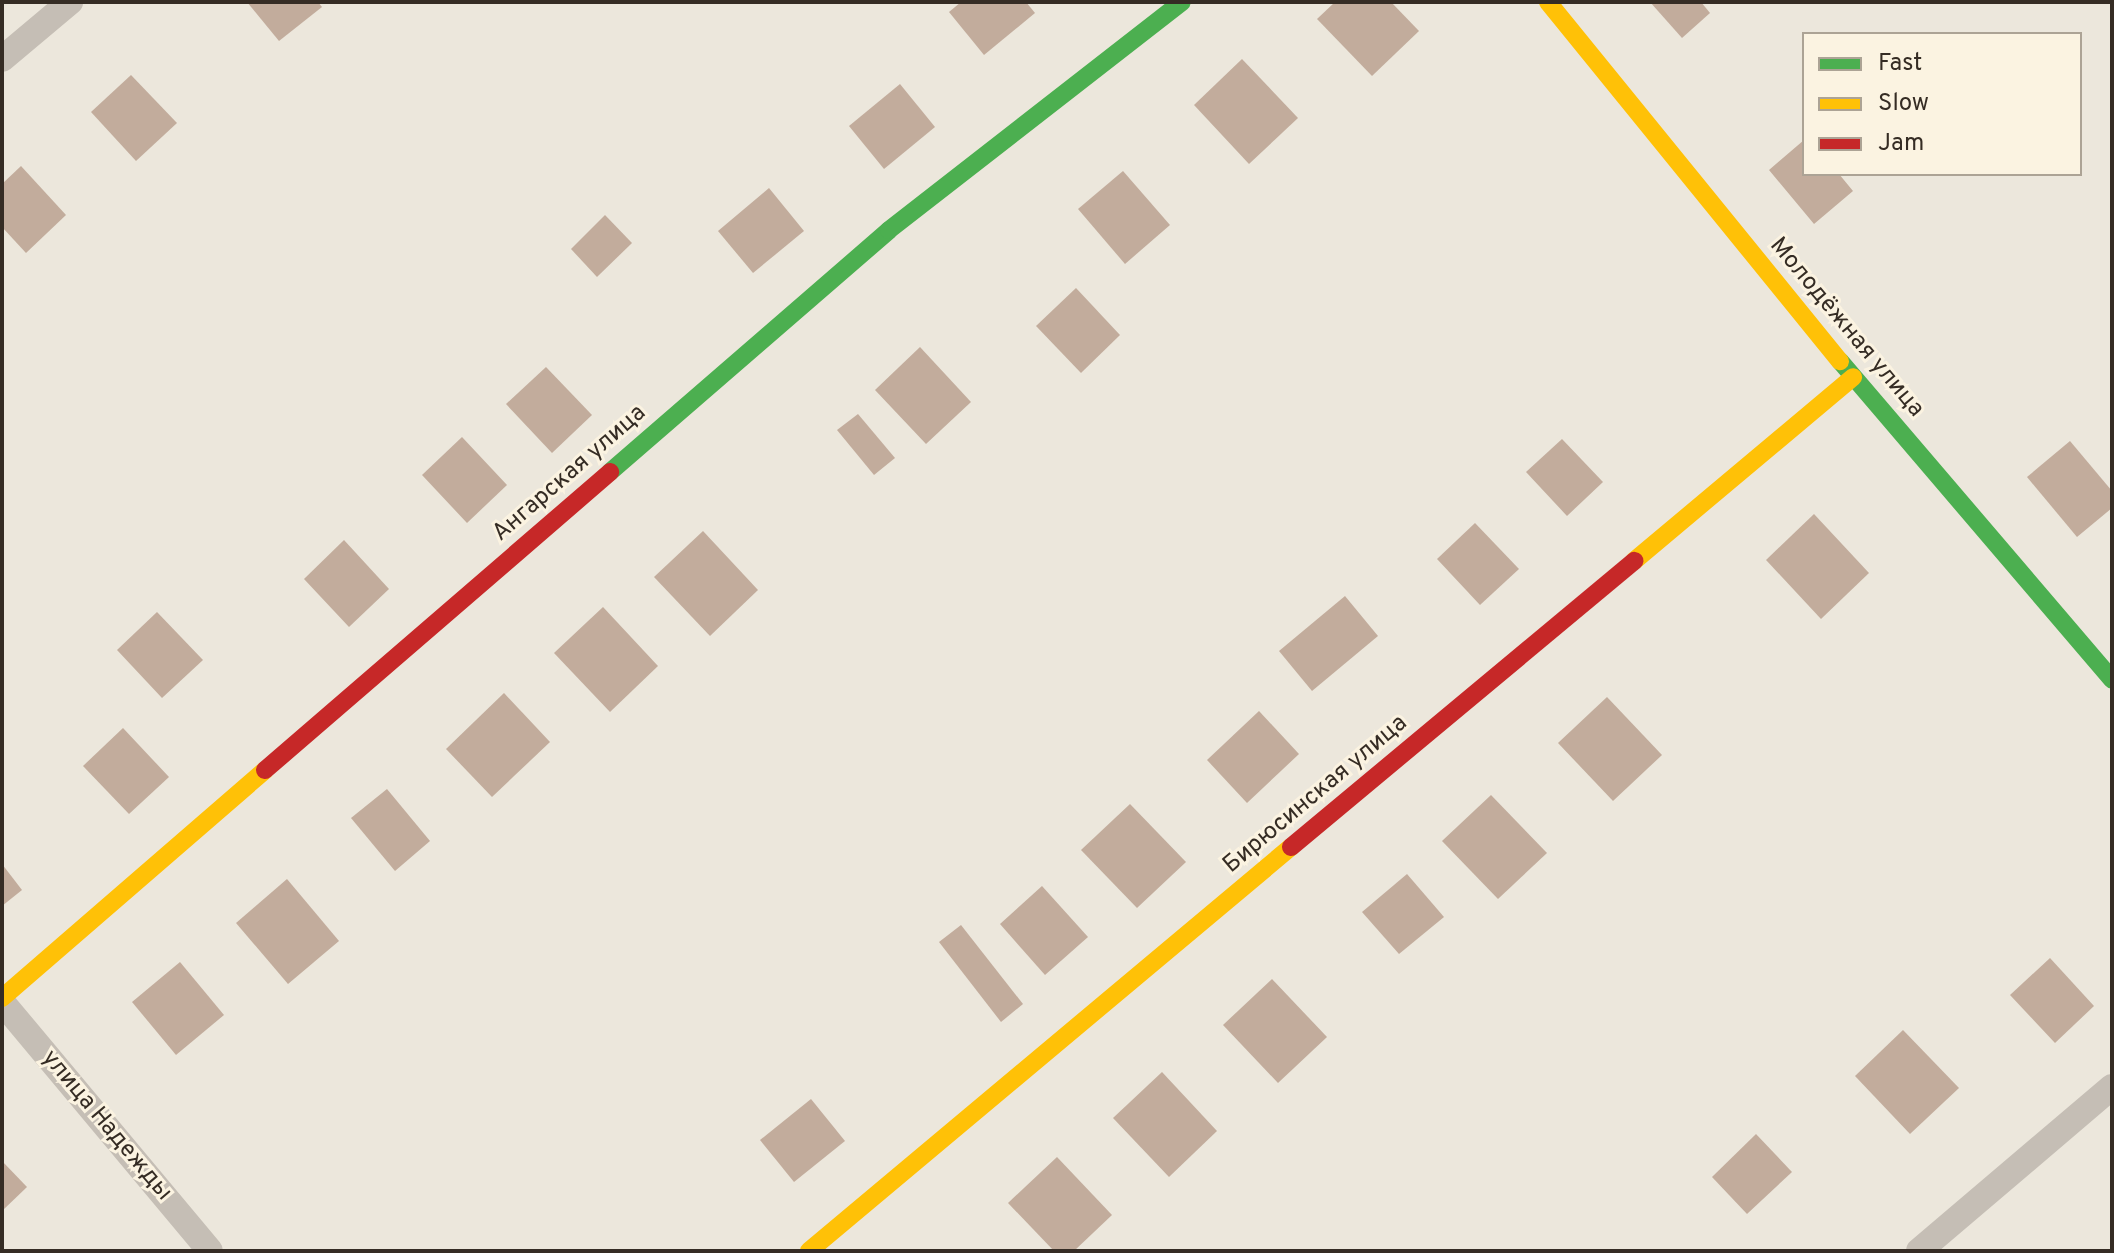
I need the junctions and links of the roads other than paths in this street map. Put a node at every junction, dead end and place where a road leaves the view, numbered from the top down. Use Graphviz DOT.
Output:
graph roads {
  1 [pos="70,2"];
  2 [pos="1182,2"];
  3 [pos="1548,2"];
  4 [pos="2,59"];
  5 [pos="1853,377"];
  6 [pos="2112,680"];
  7 [pos="2,1000"];
  8 [pos="2112,1087"];
  9 [pos="210,1251"];
  10 [pos="809,1251"];
  11 [pos="1919,1251"];
  1 -- 4 [label="street"];
  2 -- 7 [label="street, Ангарская улица"];
  3 -- 5 [label="street, Молодёжная улица"];
  5 -- 6 [label="street, Молодёжная улица"];
  5 -- 10 [label="street, Бирюсинская улица"];
  7 -- 9 [label="street, улица Надежды"];
  8 -- 11 [label="street"];
}
